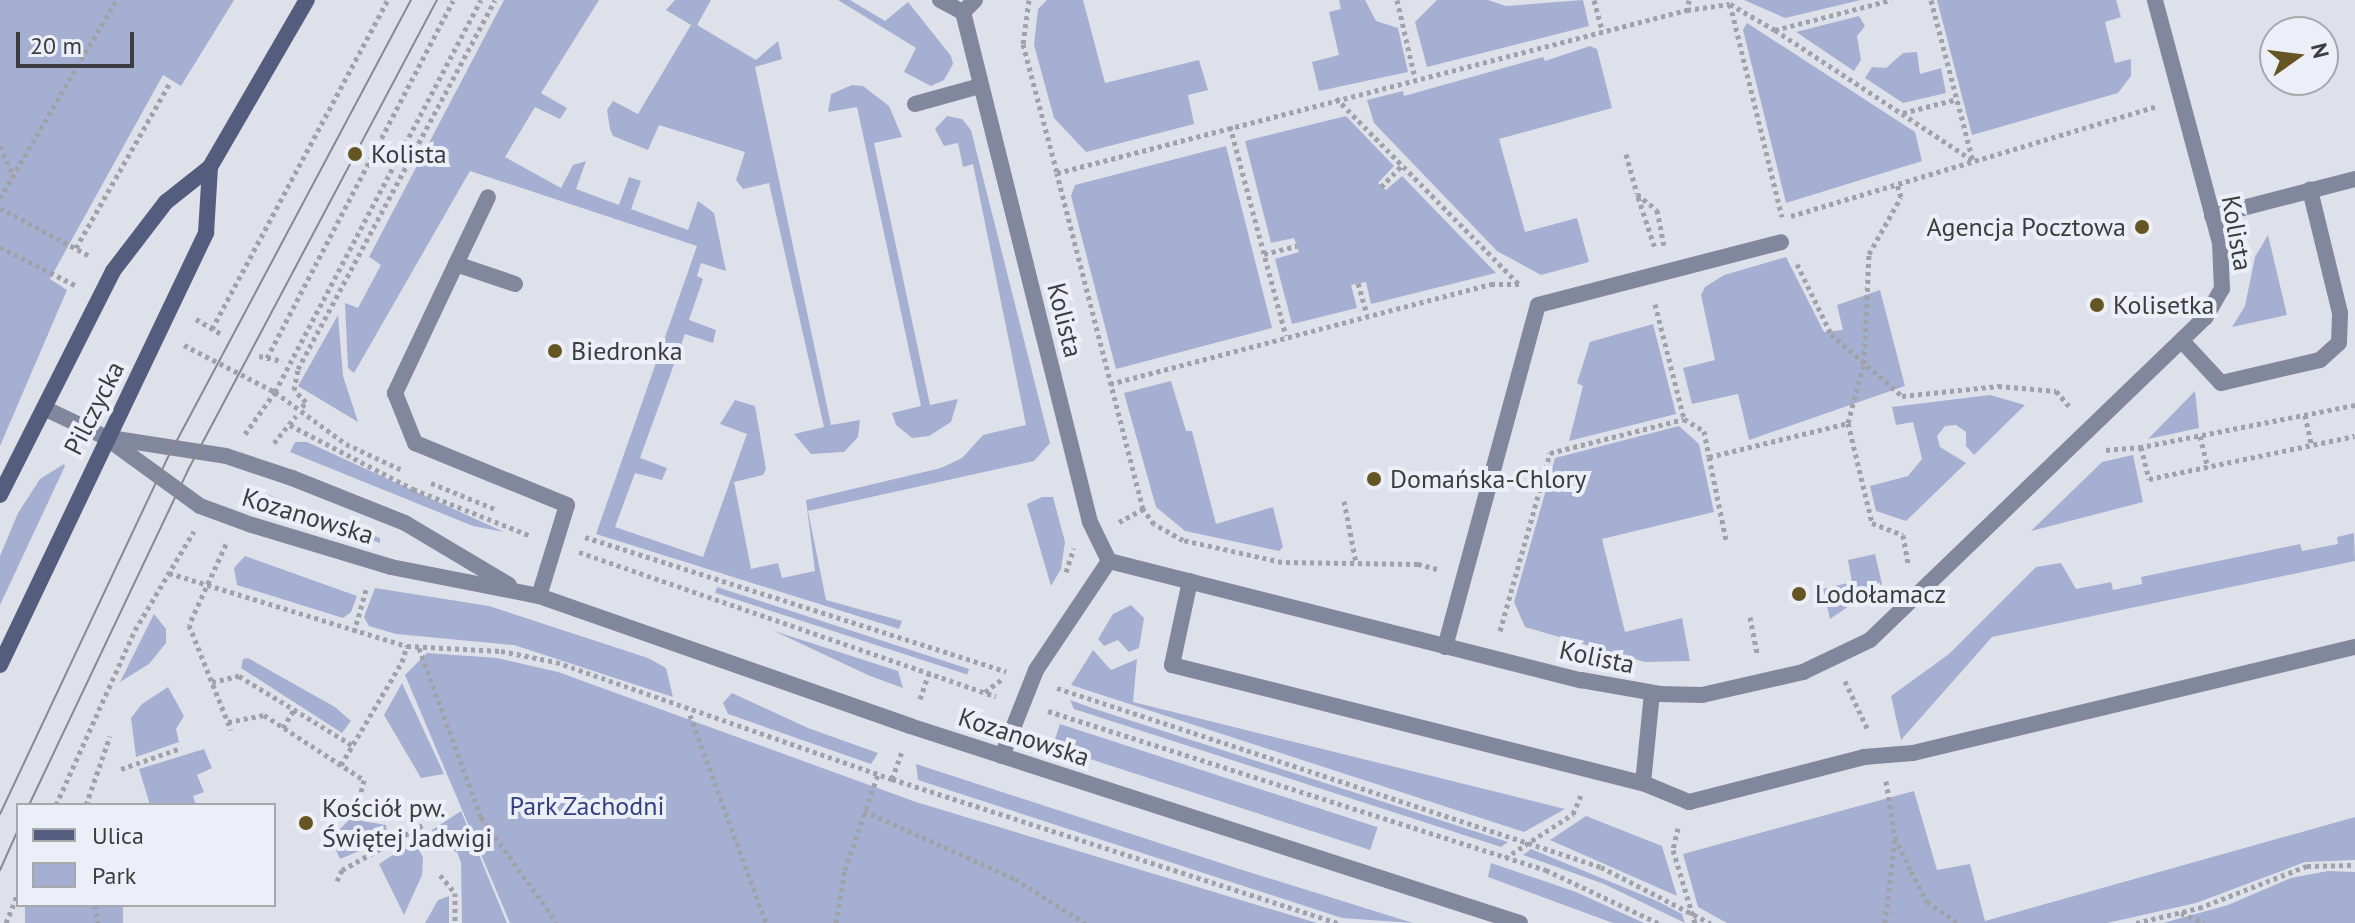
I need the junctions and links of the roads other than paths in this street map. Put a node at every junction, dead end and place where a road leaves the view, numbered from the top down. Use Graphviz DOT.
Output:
graph roads {
  1 [pos="307,0"];
  2 [pos="940,0"];
  3 [pos="975,0"];
  4 [pos="2155,0"];
  5 [pos="963,12"];
  6 [pos="980,86"];
  7 [pos="915,104"];
  8 [pos="210,167"];
  9 [pos="2355,179"];
  10 [pos="2310,190"];
  11 [pos="488,197"];
  12 [pos="2212,216"];
  13 [pos="1783,236"];
  14 [pos="456,264"];
  15 [pos="515,284"];
  16 [pos="2182,341"];
  17 [pos="46,409"];
  18 [pos="105,437"];
  19 [pos="0,495"];
  20 [pos="1109,561"];
  21 [pos="1190,581"];
  22 [pos="517,589"];
  23 [pos="539,596"];
  24 [pos="1445,647"];
  25 [pos="2355,647"];
  26 [pos="0,665"];
  27 [pos="1652,693"];
  28 [pos="1002,756"];
  29 [pos="1643,783"];
  30 [pos="1520,923"];
  1 -- 8 [label="street, Pilczycka"];
  2 -- 5 [label="street"];
  3 -- 5 [label="street"];
  4 -- 12 [label="street, Kolista"];
  5 -- 6 [label="street, Kolista"];
  6 -- 7 [label="street"];
  6 -- 20 [label="street, Kolista"];
  8 -- 17 [label="street, Pilczycka"];
  8 -- 18 [label="street, Pilczycka"];
  9 -- 10 [label="street"];
  10 -- 12 [label="street"];
  10 -- 16 [label="street"];
  11 -- 14 [label="street"];
  12 -- 16 [label="street, Kolista"];
  13 -- 24 [label="street"];
  14 -- 15 [label="street"];
  14 -- 23 [label="street"];
  16 -- 27 [label="street, Kolista"];
  17 -- 18 [label="street, Kozanowska"];
  17 -- 19 [label="street, Pilczycka"];
  18 -- 22 [label="street, Kozanowska"];
  18 -- 22 [label="street, Kozanowska"];
  18 -- 26 [label="street, Pilczycka"];
  20 -- 21 [label="street, Kolista"];
  20 -- 28 [label="street"];
  21 -- 24 [label="street, Kolista"];
  21 -- 29 [label="street"];
  22 -- 23 [label="street, Kozanowska"];
  23 -- 28 [label="street, Kozanowska"];
  24 -- 27 [label="street, Kolista"];
  25 -- 29 [label="street"];
  27 -- 29 [label="street"];
  28 -- 30 [label="street, Kozanowska"];
}
